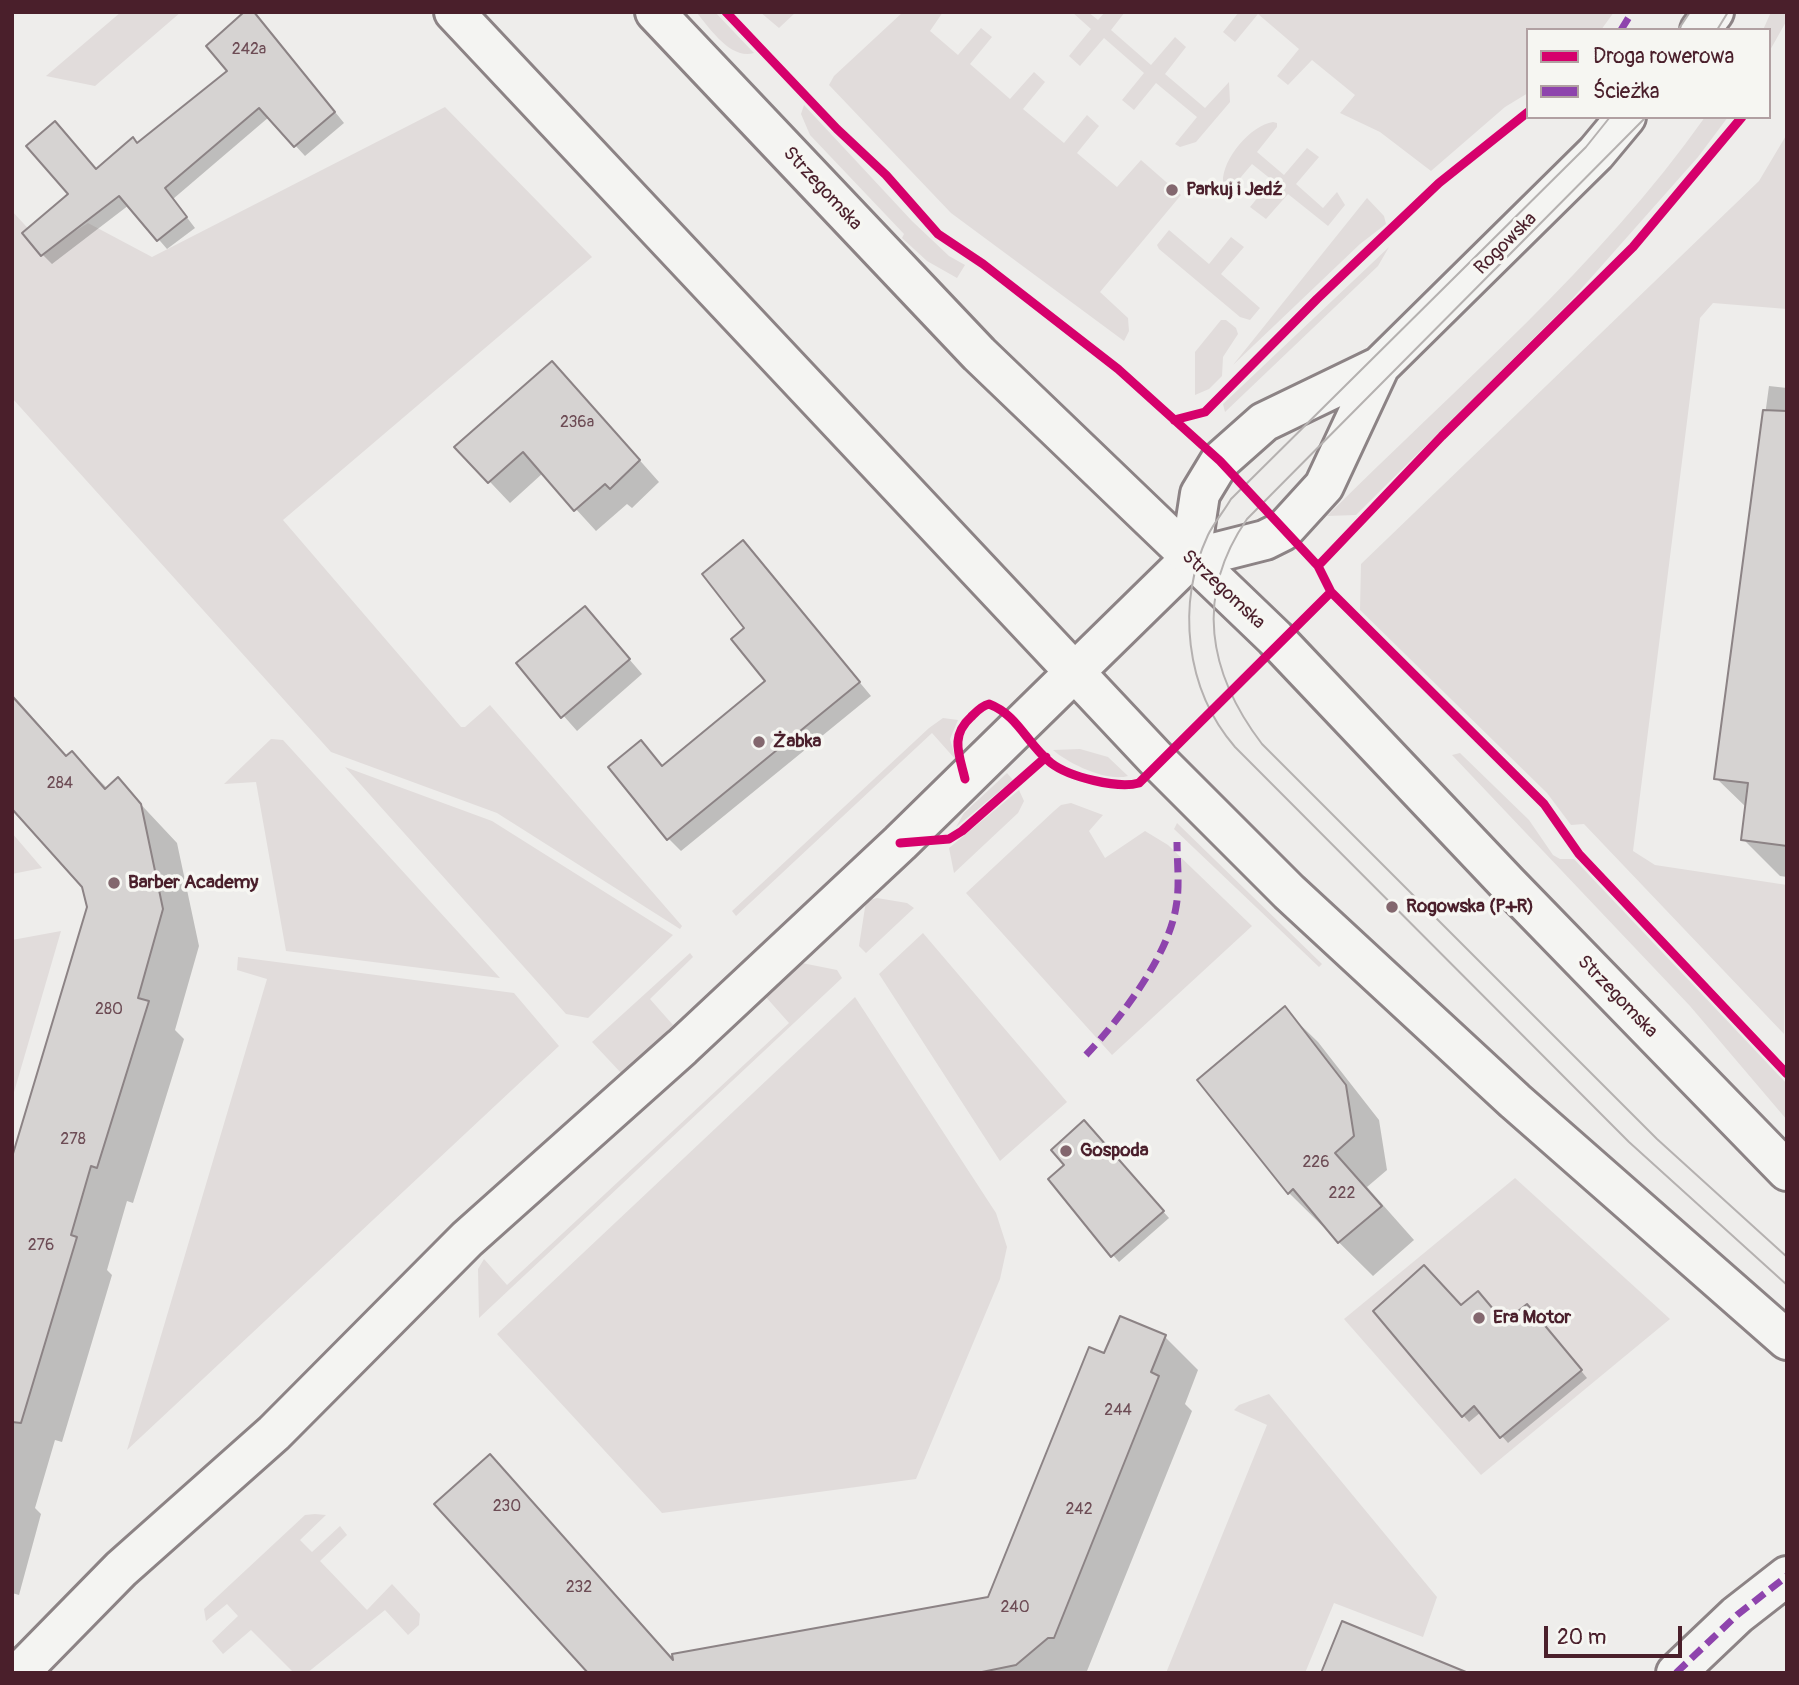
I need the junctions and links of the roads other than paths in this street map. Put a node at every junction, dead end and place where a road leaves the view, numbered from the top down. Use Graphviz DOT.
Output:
graph roads {
  1 [pos="454,12"];
  2 [pos="655,12"];
  3 [pos="1714,12"];
  4 [pos="1702,28"];
  5 [pos="1624,119"];
  6 [pos="1380,366"];
  7 [pos="1190,559"];
  8 [pos="1076,673"];
  9 [pos="1787,1171"];
  10 [pos="1787,1340"];
  11 [pos="1787,1576"];
  12 [pos="19,1673"];
  13 [pos="1676,1673"];
  1 -- 8 [label="main road"];
  2 -- 7 [label="main road, Strzegomska"];
  3 -- 4 [label="main road"];
  5 -- 6 [label="main road, Rogowska"];
  6 -- 7 [label="main road, Rogowska"];
  6 -- 7 [label="main road, Rogowska"];
  7 -- 8 [label="main road"];
  7 -- 9 [label="main road, Strzegomska"];
  8 -- 10 [label="main road"];
  8 -- 12 [label="main road"];
  11 -- 13 [label="main road"];
}
